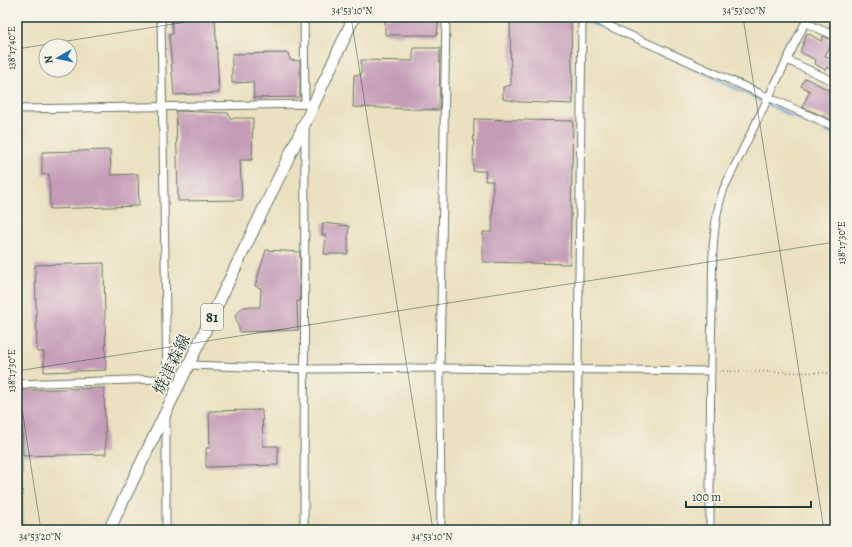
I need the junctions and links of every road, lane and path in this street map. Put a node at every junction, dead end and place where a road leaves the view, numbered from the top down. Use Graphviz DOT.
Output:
graph roads {
  1 [pos="161,17"];
  2 [pos="304,17"];
  3 [pos="354,17"];
  4 [pos="446,17"];
  5 [pos="589,17"];
  6 [pos="582,20"];
  7 [pos="807,20"];
  8 [pos="835,36"];
  9 [pos="787,60"];
  10 [pos="835,82"];
  11 [pos="769,98"];
  12 [pos="309,104"];
  13 [pos="162,106"];
  14 [pos="17,109"];
  15 [pos="305,123"];
  16 [pos="835,127"];
  17 [pos="189,365"];
  18 [pos="440,368"];
  19 [pos="304,369"];
  20 [pos="578,370"];
  21 [pos="711,371"];
  22 [pos="835,373"];
  23 [pos="167,382"];
  24 [pos="17,383"];
  25 [pos="178,386"];
  26 [pos="166,411"];
  27 [pos="19,530"];
  28 [pos="109,530"];
  29 [pos="166,530"];
  30 [pos="304,530"];
  31 [pos="441,530"];
  32 [pos="576,530"];
  33 [pos="710,530"];
  1 -- 13 [label="street"];
  2 -- 12 [label="street"];
  3 -- 12 [label="main road, 81"];
  4 -- 18 [label="street"];
  5 -- 11 [label="street"];
  6 -- 20 [label="street"];
  7 -- 8 [label="street"];
  7 -- 9 [label="street"];
  9 -- 10 [label="street"];
  9 -- 11 [label="street"];
  11 -- 16 [label="street"];
  11 -- 21 [label="street"];
  12 -- 13 [label="street"];
  12 -- 15 [label="main road, 焼津森線 / 81"];
  13 -- 14 [label="street"];
  13 -- 23 [label="street"];
  15 -- 17 [label="main road, 焼津森線 / 81"];
  15 -- 19 [label="street"];
  17 -- 19 [label="street"];
  17 -- 25 [label="main road, 焼津森線 / 81"];
  18 -- 19 [label="street"];
  18 -- 20 [label="street"];
  18 -- 31 [label="street"];
  19 -- 30 [label="street"];
  20 -- 21 [label="street"];
  20 -- 32 [label="street"];
  21 -- 22 [label="path"];
  21 -- 33 [label="street"];
  23 -- 24 [label="street"];
  23 -- 25 [label="street"];
  24 -- 27 [label="street"];
  25 -- 26 [label="main road, 焼津森線 / 81"];
  26 -- 28 [label="main road, 焼津森線 / 81"];
  26 -- 29 [label="street"];
}
